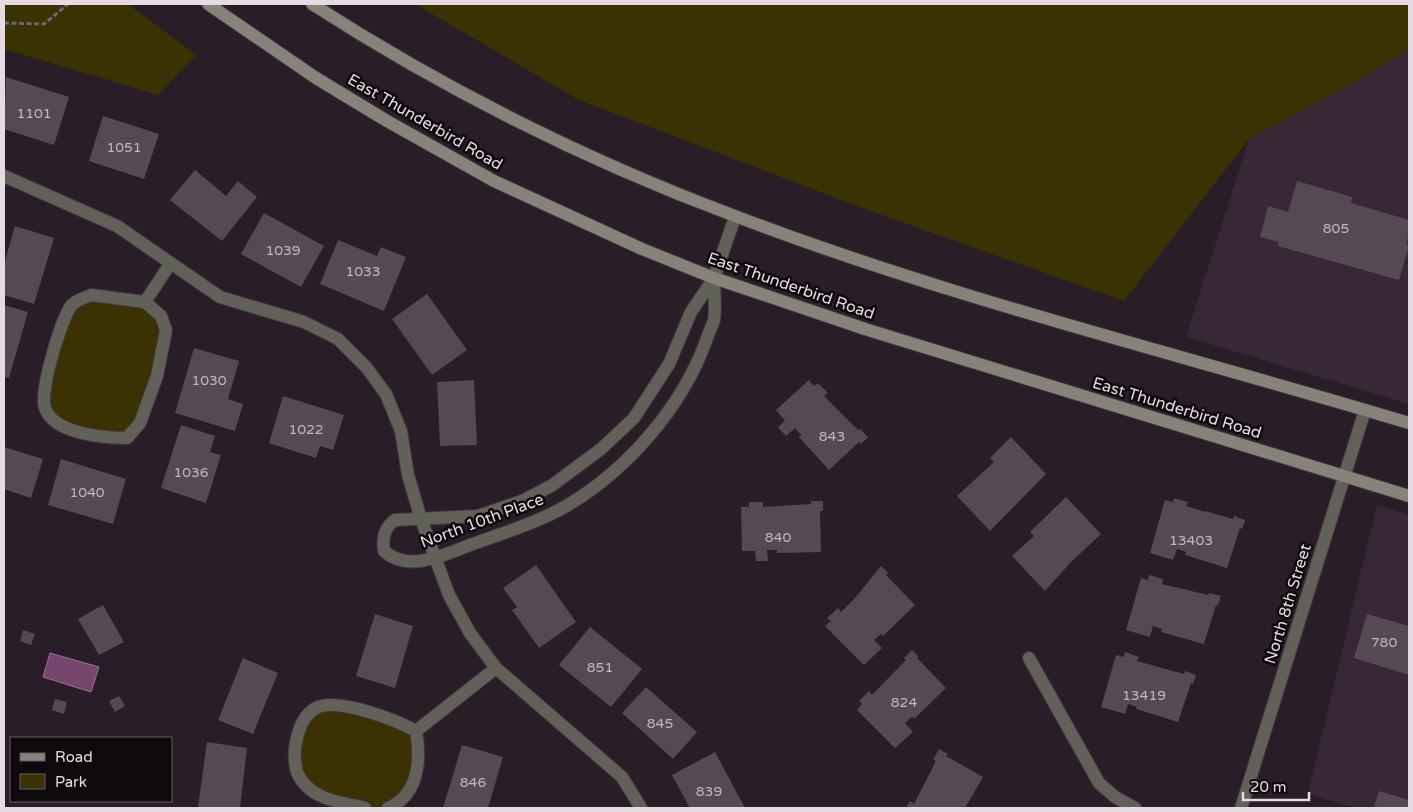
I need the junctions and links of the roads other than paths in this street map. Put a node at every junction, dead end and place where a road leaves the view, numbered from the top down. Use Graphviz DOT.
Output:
graph roads {
  1 [pos="208,4"];
  2 [pos="312,4"];
  3 [pos="4,176"];
  4 [pos="735,216"];
  5 [pos="170,264"];
  6 [pos="714,278"];
  7 [pos="145,302"];
  8 [pos="1365,410"];
  9 [pos="1409,423"];
  10 [pos="1344,476"];
  11 [pos="1409,496"];
  12 [pos="421,519"];
  13 [pos="437,557"];
  14 [pos="1029,658"];
  15 [pos="496,668"];
  16 [pos="416,731"];
  17 [pos="365,808"];
  18 [pos="388,808"];
  19 [pos="641,808"];
  20 [pos="1134,808"];
  21 [pos="1241,808"];
  1 -- 6 [label="main road, East Thunderbird Road"];
  2 -- 4 [label="main road"];
  3 -- 5 [label="street"];
  4 -- 6 [label="street, North 10th Place"];
  4 -- 8 [label="main road"];
  5 -- 7 [label="street"];
  5 -- 12 [label="street"];
  6 -- 10 [label="main road, East Thunderbird Road"];
  6 -- 12 [label="street, North 10th Place"];
  6 -- 13 [label="street, North 10th Place"];
  7 -- 7 [label="street"];
  8 -- 9 [label="main road"];
  8 -- 10 [label="street, North 8th Street"];
  10 -- 11 [label="main road, East Thunderbird Road"];
  10 -- 21 [label="street, North 8th Street"];
  12 -- 13 [label="street"];
  12 -- 13 [label="street, North 10th Place"];
  13 -- 15 [label="street"];
  14 -- 20 [label="street"];
  15 -- 16 [label="street"];
  15 -- 19 [label="street"];
  16 -- 17 [label="street"];
  16 -- 18 [label="street"];
}
